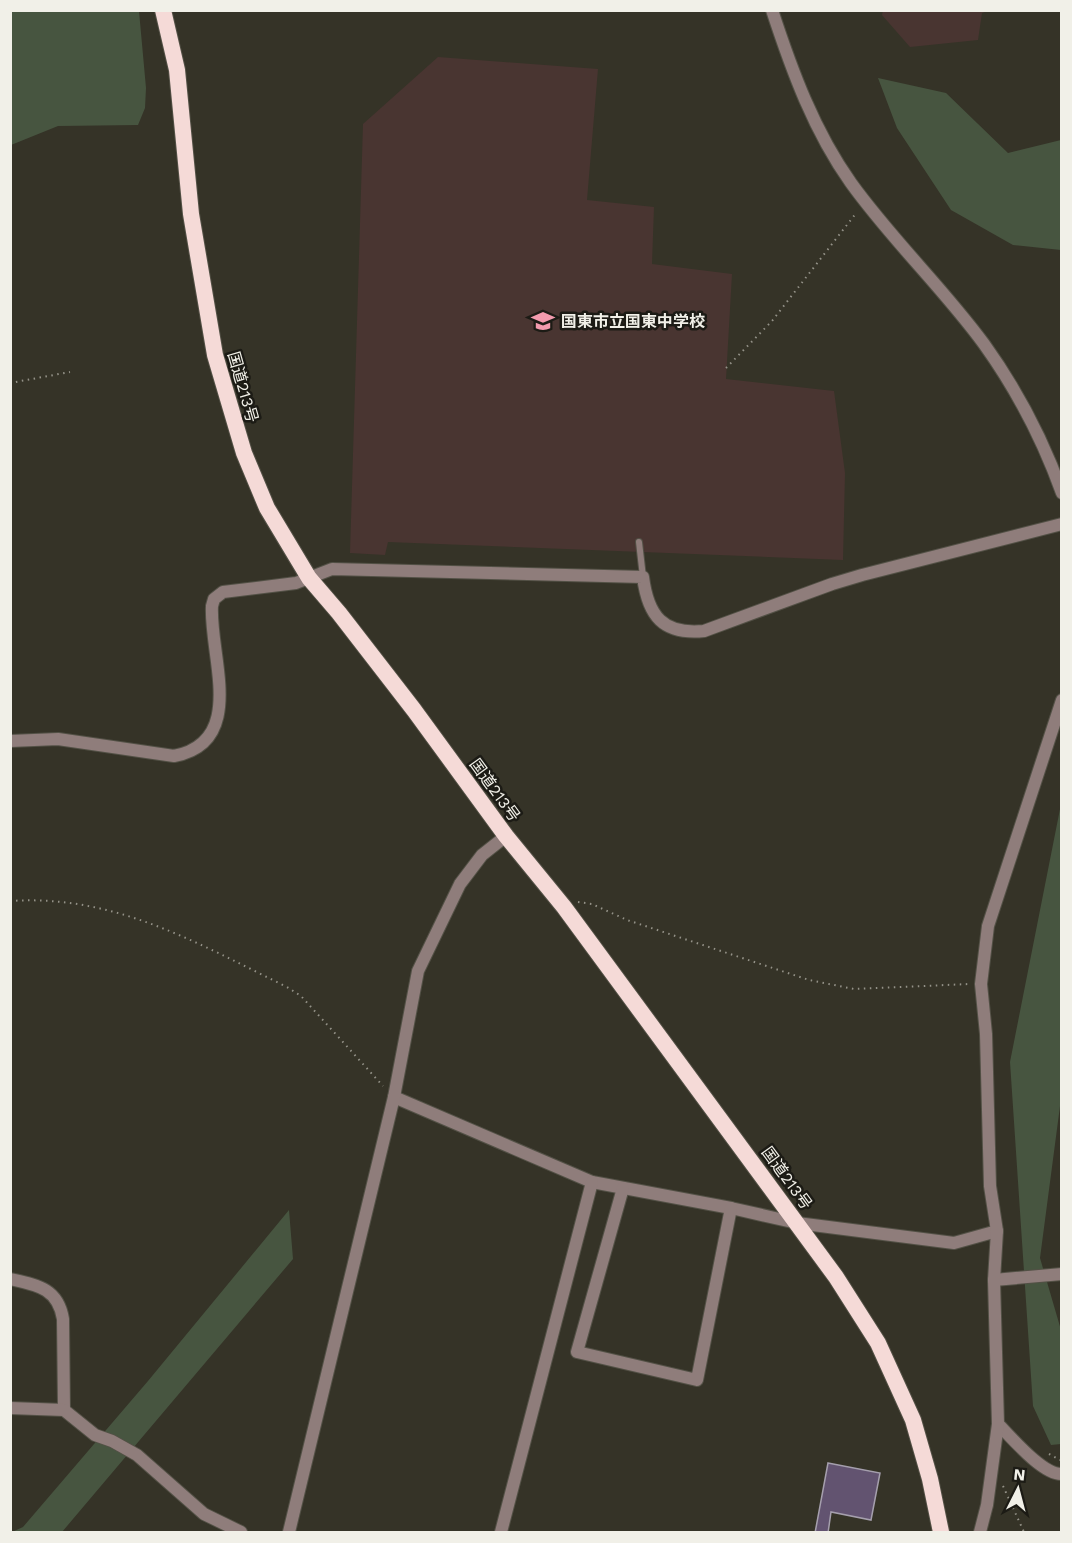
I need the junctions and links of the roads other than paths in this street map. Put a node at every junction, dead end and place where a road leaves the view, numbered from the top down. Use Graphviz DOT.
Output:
graph roads {
  1 [pos="163,10"];
  2 [pos="772,10"];
  3 [pos="1062,493"];
  4 [pos="1062,524"];
  5 [pos="639,542"];
  6 [pos="643,577"];
  7 [pos="309,579"];
  8 [pos="1062,700"];
  9 [pos="10,741"];
  10 [pos="506,836"];
  11 [pos="394,1097"];
  12 [pos="592,1182"];
  13 [pos="623,1188"];
  14 [pos="731,1208"];
  15 [pos="797,1223"];
  16 [pos="997,1230"];
  17 [pos="1062,1274"];
  18 [pos="10,1279"];
  19 [pos="993,1280"];
  20 [pos="10,1408"];
  21 [pos="64,1410"];
  22 [pos="998,1424"];
  23 [pos="1062,1474"];
  24 [pos="241,1533"];
  25 [pos="289,1533"];
  26 [pos="501,1533"];
  27 [pos="941,1533"];
  28 [pos="980,1533"];
  1 -- 7 [label="highway, 国道213号"];
  2 -- 3 [label="street"];
  4 -- 6 [label="street"];
  5 -- 6 [label="lane"];
  6 -- 7 [label="street"];
  7 -- 9 [label="street"];
  7 -- 10 [label="highway, 国道213号"];
  8 -- 16 [label="street"];
  10 -- 11 [label="street"];
  10 -- 15 [label="highway, 国道213号"];
  11 -- 12 [label="street"];
  11 -- 25 [label="street"];
  12 -- 13 [label="street"];
  12 -- 26 [label="street"];
  13 -- 14 [label="street"];
  13 -- 14 [label="street"];
  14 -- 15 [label="street"];
  15 -- 16 [label="street"];
  15 -- 27 [label="highway, 国道213号"];
  16 -- 19 [label="street"];
  17 -- 19 [label="street"];
  18 -- 21 [label="street"];
  19 -- 22 [label="street"];
  20 -- 21 [label="street"];
  21 -- 24 [label="street"];
  22 -- 23 [label="street"];
  22 -- 28 [label="street"];
}
